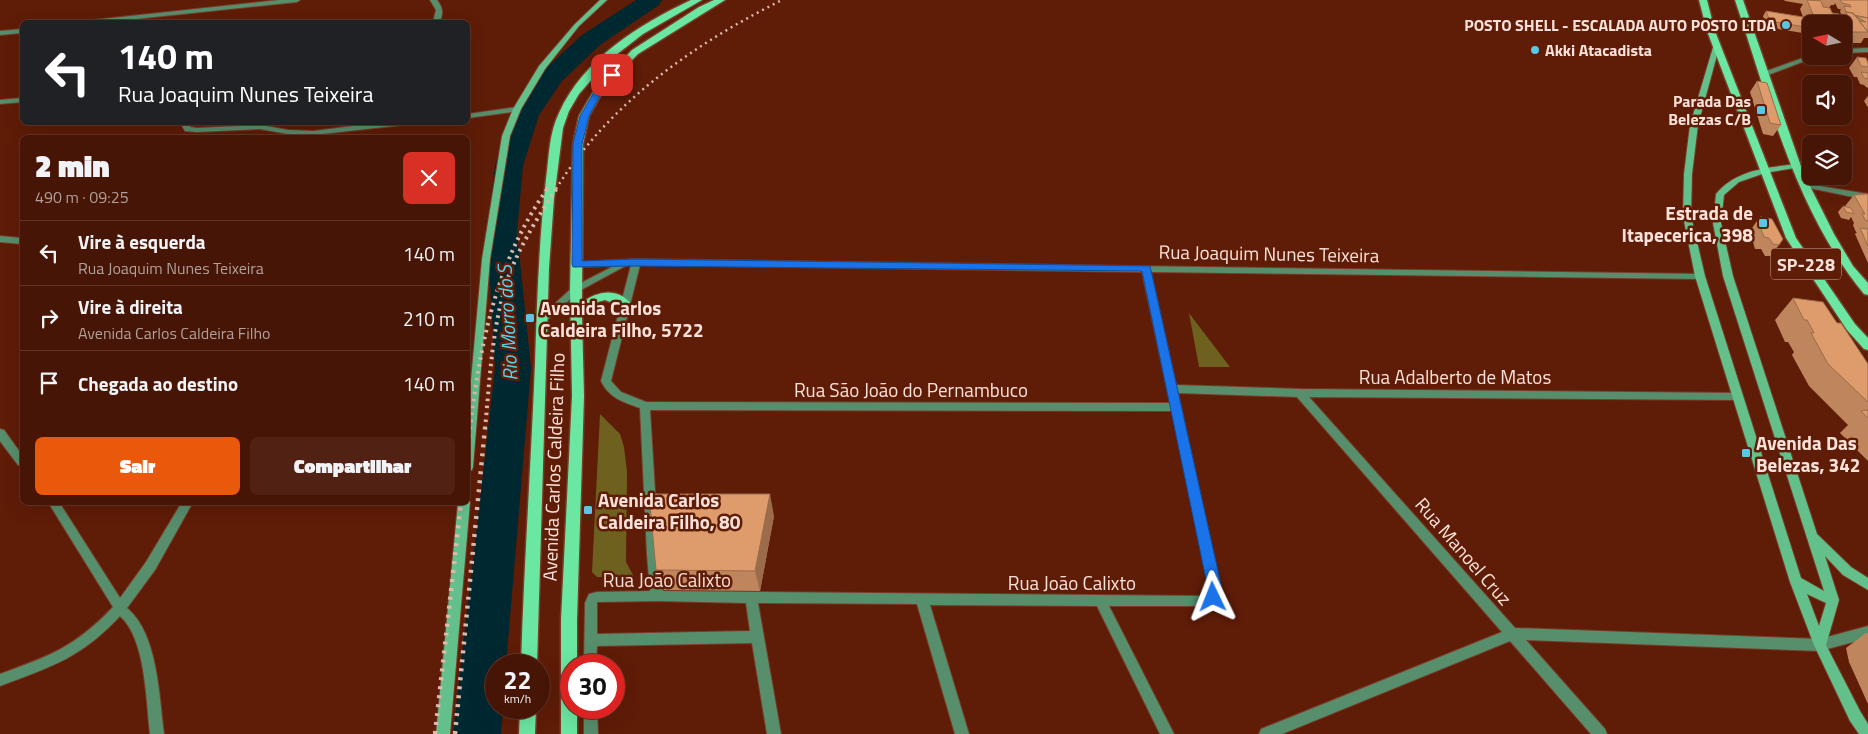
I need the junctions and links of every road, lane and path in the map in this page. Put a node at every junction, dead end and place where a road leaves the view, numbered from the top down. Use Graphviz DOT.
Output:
graph roads {
  1 [pos="297,0"];
  2 [pos="433,0"];
  3 [pos="604,0"];
  4 [pos="698,0"];
  5 [pos="721,0"];
  6 [pos="1704,0"];
  7 [pos="1739,0"];
  8 [pos="112,20"];
  9 [pos="437,20"];
  10 [pos="20,31"];
  11 [pos="0,33"];
  12 [pos="1716,44"];
  13 [pos="1868,50"];
  14 [pos="1852,51"];
  15 [pos="1802,61"];
  16 [pos="1765,73"];
  17 [pos="20,100"];
  18 [pos="0,102"];
  19 [pos="517,109"];
  20 [pos="470,116"];
  21 [pos="185,125"];
  22 [pos="384,125"];
  23 [pos="1795,166"];
  24 [pos="1764,170"];
  25 [pos="1802,181"];
  26 [pos="1804,185"];
  27 [pos="1868,197"];
  28 [pos="0,239"];
  29 [pos="20,241"];
  30 [pos="632,262"];
  31 [pos="577,264"];
  32 [pos="1146,268"];
  33 [pos="1700,276"];
  34 [pos="576,289"];
  35 [pos="1868,291"];
  36 [pos="625,304"];
  37 [pos="577,314"];
  38 [pos="542,320"];
  39 [pos="1868,346"];
  40 [pos="1172,389"];
  41 [pos="1300,393"];
  42 [pos="1736,396"];
  43 [pos="645,406"];
  44 [pos="1176,407"];
  45 [pos="0,433"];
  46 [pos="470,444"];
  47 [pos="20,459"];
  48 [pos="54,505"];
  49 [pos="186,505"];
  50 [pos="464,505"];
  51 [pos="1812,535"];
  52 [pos="1796,582"];
  53 [pos="1868,585"];
  54 [pos="657,596"];
  55 [pos="751,598"];
  56 [pos="922,600"];
  57 [pos="1100,600"];
  58 [pos="1833,600"];
  59 [pos="120,608"];
  60 [pos="1868,632"];
  61 [pos="1512,634"];
  62 [pos="758,637"];
  63 [pos="590,640"];
  64 [pos="1820,645"];
  65 [pos="529,654"];
  66 [pos="590,654"];
  67 [pos="0,680"];
  68 [pos="528,719"];
  69 [pos="591,719"];
  70 [pos="157,734"];
  71 [pos="443,734"];
  72 [pos="527,734"];
  73 [pos="569,734"];
  74 [pos="591,734"];
  75 [pos="774,734"];
  76 [pos="962,734"];
  77 [pos="1167,734"];
  78 [pos="1266,734"];
  79 [pos="1600,734"];
  80 [pos="1867,734"];
  1 -- 8 [label="street"];
  2 -- 9 [label="street"];
  3 -- 19 [label="street"];
  4 -- 38 [label="main road, Avenida Carlos Caldeira Filho"];
  5 -- 31 [label="main road, Avenida Carlos Caldeira Filho"];
  6 -- 12 [label="main road, SP-228"];
  7 -- 16 [label="main road, SP-228"];
  10 -- 11 [label="street"];
  12 -- 24 [label="main road, SP-228"];
  12 -- 33 [label="street"];
  13 -- 14 [label="street"];
  15 -- 16 [label="street"];
  16 -- 23 [label="main road, SP-228"];
  17 -- 18 [label="street"];
  19 -- 20 [label="street"];
  19 -- 46 [label="street"];
  21 -- 22 [label="street"];
  23 -- 24 [label="street"];
  23 -- 25 [label="main road, SP-228"];
  24 -- 39 [label="main road, SP-228"];
  24 -- 51 [label="street"];
  26 -- 27 [label="street"];
  26 -- 35 [label="main road, SP-228"];
  28 -- 29 [label="street"];
  30 -- 31 [label="street, Rua Joaquim Nunes Teixeira"];
  30 -- 32 [label="street, Rua Joaquim Nunes Teixeira"];
  30 -- 34 [label="street, Rua Joaquim Nunes Teixeira"];
  30 -- 36 [label="street"];
  31 -- 34 [label="main road, Avenida Carlos Caldeira Filho"];
  32 -- 33 [label="street, Rua Joaquim Nunes Teixeira"];
  32 -- 40 [label="street, Rua João Calixto"];
  33 -- 42 [label="street"];
  34 -- 37 [label="main road, Avenida Carlos Caldeira Filho"];
  34 -- 38 [label="street, Rua Joaquim Nunes Teixeira"];
  36 -- 37 [label="main road"];
  36 -- 43 [label="street, Rua São João do Pernambuco"];
  37 -- 73 [label="main road, Avenida Carlos Caldeira Filho"];
  38 -- 65 [label="main road, Avenida Carlos Caldeira Filho"];
  40 -- 41 [label="street, Rua Adalberto de Matos"];
  40 -- 44 [label="street, Rua João Calixto"];
  41 -- 42 [label="street, Rua Adalberto de Matos"];
  41 -- 61 [label="street, Rua Manoel Cruz"];
  42 -- 52 [label="street"];
  43 -- 44 [label="street, Rua São João do Pernambuco"];
  43 -- 54 [label="street"];
  44 -- 57 [label="street, Rua João Calixto"];
  45 -- 47 [label="street"];
  48 -- 59 [label="street"];
  49 -- 59 [label="street"];
  50 -- 71 [label="street"];
  51 -- 53 [label="street"];
  51 -- 58 [label="street"];
  52 -- 58 [label="street"];
  52 -- 64 [label="street"];
  54 -- 55 [label="street, Rua João Calixto"];
  54 -- 63 [label="street, Rua João Calixto"];
  55 -- 56 [label="street, Rua João Calixto"];
  55 -- 62 [label="street"];
  56 -- 57 [label="street, Rua João Calixto"];
  56 -- 76 [label="street"];
  57 -- 77 [label="street"];
  58 -- 64 [label="street"];
  59 -- 67 [label="street"];
  59 -- 70 [label="street"];
  60 -- 64 [label="street"];
  61 -- 64 [label="street"];
  61 -- 78 [label="street"];
  61 -- 79 [label="street, Rua Manoel Cruz"];
  62 -- 63 [label="street"];
  62 -- 75 [label="street"];
  63 -- 66 [label="street"];
  64 -- 80 [label="street"];
  68 -- 72 [label="main road"];
  69 -- 74 [label="street"];
}
